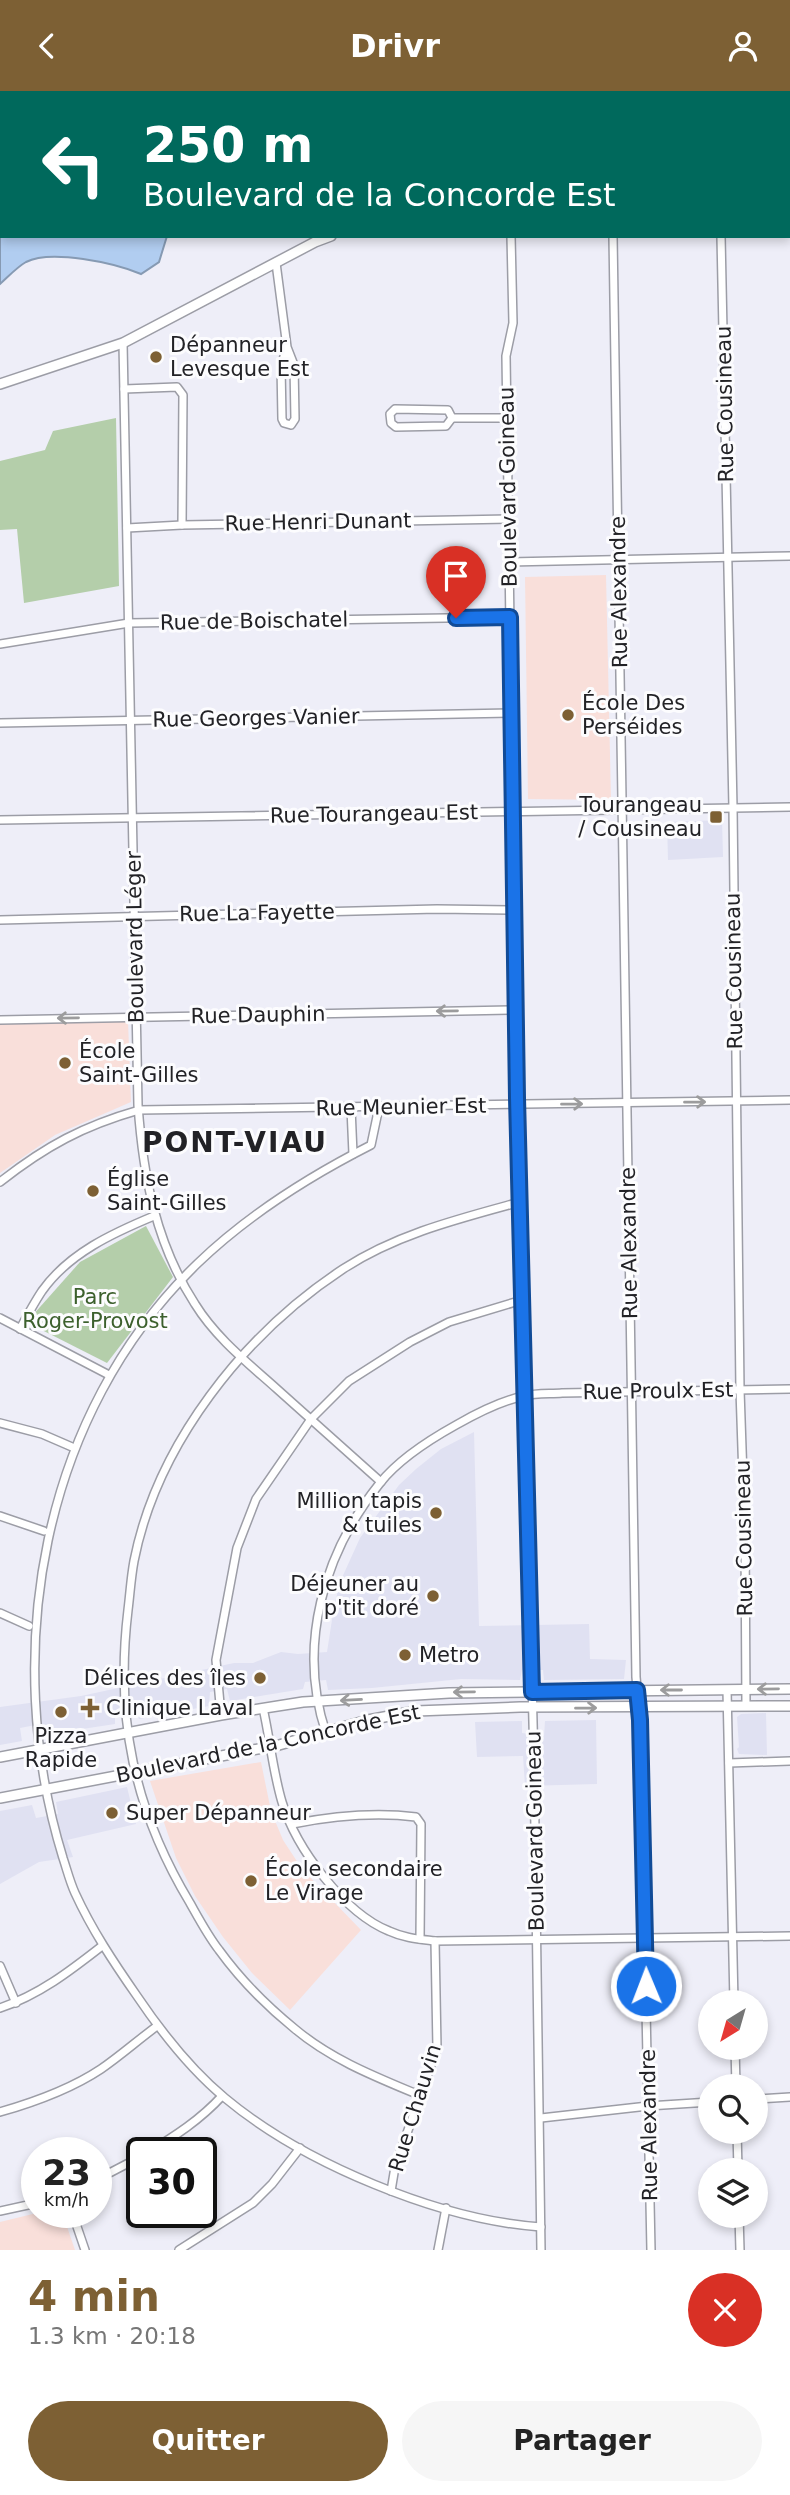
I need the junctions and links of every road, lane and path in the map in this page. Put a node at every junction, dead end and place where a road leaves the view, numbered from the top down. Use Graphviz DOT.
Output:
graph roads {
  1 [pos="327,238"];
  2 [pos="511,238"];
  3 [pos="613,238"];
  4 [pos="721,238"];
  5 [pos="276,263"];
  6 [pos="123,343"];
  7 [pos="287,347"];
  8 [pos="0,384"];
  9 [pos="124,389"];
  10 [pos="452,418"];
  11 [pos="507,418"];
  12 [pos="509,519"];
  13 [pos="182,525"];
  14 [pos="127,528"];
  15 [pos="790,556"];
  16 [pos="728,558"];
  17 [pos="618,560"];
  18 [pos="509,562"];
  19 [pos="510,617"];
  20 [pos="129,623"];
  21 [pos="0,644"];
  22 [pos="512,713"];
  23 [pos="131,721"];
  24 [pos="0,723"];
  25 [pos="790,807"];
  26 [pos="733,808"];
  27 [pos="623,810"];
  28 [pos="513,811"];
  29 [pos="134,818"];
  30 [pos="0,820"];
  31 [pos="514,910"];
  32 [pos="136,916"];
  33 [pos="0,920"];
  34 [pos="516,1010"];
  35 [pos="136,1018"];
  36 [pos="0,1020"];
  37 [pos="790,1100"];
  38 [pos="736,1101"];
  39 [pos="627,1103"];
  40 [pos="517,1105"];
  41 [pos="379,1107"];
  42 [pos="351,1108"];
  43 [pos="139,1110"];
  44 [pos="353,1154"];
  45 [pos="0,1182"];
  46 [pos="520,1202"];
  47 [pos="154,1216"];
  48 [pos="183,1281"];
  49 [pos="522,1300"];
  50 [pos="0,1318"];
  51 [pos="20,1329"];
  52 [pos="242,1358"];
  53 [pos="109,1375"];
  54 [pos="790,1389"];
  55 [pos="740,1390"];
  56 [pos="630,1391"];
  57 [pos="526,1396"];
  58 [pos="310,1419"];
  59 [pos="0,1423"];
  60 [pos="72,1447"];
  61 [pos="381,1482"];
  62 [pos="0,1516"];
  63 [pos="44,1531"];
  64 [pos="0,1613"];
  65 [pos="29,1626"];
  66 [pos="27,1638"];
  67 [pos="27,1662"];
  68 [pos="746,1689"];
  69 [pos="790,1689"];
  70 [pos="637,1690"];
  71 [pos="727,1690"];
  72 [pos="532,1692"];
  73 [pos="317,1702"];
  74 [pos="727,1706"];
  75 [pos="746,1706"];
  76 [pos="790,1706"];
  77 [pos="639,1707"];
  78 [pos="263,1708"];
  79 [pos="533,1708"];
  80 [pos="221,1715"];
  81 [pos="127,1733"];
  82 [pos="326,1733"];
  83 [pos="271,1747"];
  84 [pos="34,1751"];
  85 [pos="0,1757"];
  86 [pos="790,1761"];
  87 [pos="729,1763"];
  88 [pos="135,1772"];
  89 [pos="41,1789"];
  90 [pos="0,1798"];
  91 [pos="292,1824"];
  92 [pos="733,1936"];
  93 [pos="790,1936"];
  94 [pos="645,1938"];
  95 [pos="421,1939"];
  96 [pos="536,1940"];
  97 [pos="435,1941"];
  98 [pos="102,1946"];
  99 [pos="0,1966"];
  100 [pos="734,1990"];
  101 [pos="16,2003"];
  102 [pos="0,2008"];
  103 [pos="157,2026"];
  104 [pos="419,2095"];
  105 [pos="222,2096"];
  106 [pos="790,2097"];
  107 [pos="768,2098"];
  108 [pos="698,2103"];
  109 [pos="648,2106"];
  110 [pos="0,2112"];
  111 [pos="541,2118"];
  112 [pos="173,2137"];
  113 [pos="300,2148"];
  114 [pos="391,2191"];
  115 [pos="21,2206"];
  116 [pos="446,2208"];
  117 [pos="0,2211"];
  118 [pos="541,2227"];
  119 [pos="77,2228"];
  120 [pos="739,2228"];
  121 [pos="85,2250"];
  122 [pos="179,2250"];
  123 [pos="438,2250"];
  124 [pos="541,2250"];
  125 [pos="651,2250"];
  126 [pos="740,2250"];
  1 -- 5 [label="street"];
  2 -- 11 [label="street, Boulevard Goineau"];
  3 -- 17 [label="street, Rue Alexandre"];
  4 -- 16 [label="street, Rue Cousineau"];
  5 -- 6 [label="street"];
  5 -- 7 [label="street"];
  6 -- 8 [label="street"];
  6 -- 9 [label="street, Boulevard Léger"];
  7 -- 7 [label="street"];
  9 -- 13 [label="street"];
  9 -- 14 [label="street, Boulevard Léger"];
  10 -- 10 [label="street"];
  10 -- 11 [label="street"];
  11 -- 12 [label="street, Boulevard Goineau"];
  12 -- 13 [label="street, Rue Henri Dunant"];
  12 -- 18 [label="street, Boulevard Goineau"];
  13 -- 14 [label="street, Rue Henri Dunant"];
  14 -- 20 [label="street, Boulevard Léger"];
  15 -- 16 [label="street"];
  16 -- 17 [label="street"];
  16 -- 26 [label="street, Rue Cousineau"];
  17 -- 18 [label="street"];
  17 -- 27 [label="street, Rue Alexandre"];
  18 -- 19 [label="street, Boulevard Goineau"];
  19 -- 20 [label="street, Rue de Boischatel"];
  19 -- 22 [label="street, Boulevard Goineau"];
  20 -- 21 [label="street, Rue de Boischatel"];
  20 -- 23 [label="street, Boulevard Léger"];
  22 -- 23 [label="street, Rue Georges Vanier"];
  22 -- 28 [label="street, Boulevard Goineau"];
  23 -- 24 [label="street, Rue Georges Vanier"];
  23 -- 29 [label="street, Boulevard Léger"];
  25 -- 26 [label="street, Rue Tourangeau Est"];
  26 -- 27 [label="street, Rue Tourangeau Est"];
  26 -- 38 [label="street, Rue Cousineau"];
  27 -- 28 [label="street, Rue Tourangeau Est"];
  27 -- 39 [label="street, Rue Alexandre"];
  28 -- 29 [label="street, Rue Tourangeau Est"];
  28 -- 31 [label="street, Boulevard Goineau"];
  29 -- 30 [label="street, Rue Tourangeau Est"];
  29 -- 32 [label="street, Boulevard Léger"];
  31 -- 32 [label="street, Rue La Fayette"];
  31 -- 34 [label="street, Boulevard Goineau"];
  32 -- 33 [label="street, Rue La Fayette"];
  32 -- 35 [label="street, Boulevard Léger"];
  34 -- 35 [label="street, Rue Dauphin, one-way"];
  34 -- 40 [label="street, Boulevard Goineau"];
  35 -- 36 [label="street, Rue Dauphin, one-way"];
  35 -- 43 [label="street, Boulevard Léger"];
  37 -- 38 [label="street, Rue Meunier Est"];
  39 -- 38 [label="street, Rue Meunier Est, one-way"];
  38 -- 55 [label="street, Rue Cousineau"];
  40 -- 39 [label="street, Rue Meunier Est, one-way"];
  39 -- 56 [label="street, Rue Alexandre"];
  40 -- 41 [label="street, Rue Meunier Est"];
  40 -- 46 [label="street, Boulevard Goineau"];
  41 -- 42 [label="street, Rue Meunier Est"];
  41 -- 44 [label="street"];
  42 -- 43 [label="street, Rue Meunier Est"];
  42 -- 44 [label="street"];
  43 -- 45 [label="street, Rue Meunier Est"];
  43 -- 47 [label="street, Boulevard Léger"];
  44 -- 48 [label="street"];
  46 -- 49 [label="street, Boulevard Goineau"];
  46 -- 52 [label="street"];
  47 -- 48 [label="street, Boulevard Léger"];
  47 -- 51 [label="street"];
  48 -- 52 [label="street, Boulevard Léger"];
  48 -- 53 [label="street"];
  49 -- 57 [label="street, Boulevard Goineau"];
  49 -- 58 [label="street"];
  50 -- 51 [label="street"];
  51 -- 53 [label="street"];
  52 -- 58 [label="street, Boulevard Léger"];
  52 -- 81 [label="street"];
  53 -- 60 [label="street"];
  54 -- 55 [label="street, Rue Proulx Est"];
  55 -- 56 [label="street, Rue Proulx Est"];
  55 -- 68 [label="street, Rue Cousineau"];
  56 -- 57 [label="street, Rue Proulx Est"];
  56 -- 70 [label="street, Rue Alexandre"];
  57 -- 61 [label="street, Rue Proulx Est"];
  57 -- 72 [label="street, Boulevard Goineau"];
  58 -- 61 [label="street, Boulevard Léger"];
  58 -- 80 [label="street"];
  59 -- 60 [label="street"];
  60 -- 63 [label="street"];
  61 -- 73 [label="street, Rue Proulx Est"];
  62 -- 63 [label="street"];
  63 -- 65 [label="street"];
  64 -- 65 [label="street"];
  65 -- 66 [label="street"];
  67 -- 84 [label="street"];
  69 -- 68 [label="street, Boulevard de la Concorde Est, one-way"];
  68 -- 71 [label="street, Boulevard de la Concorde Est"];
  68 -- 75 [label="street, Rue Cousineau"];
  71 -- 70 [label="street, Boulevard de la Concorde Est, one-way"];
  70 -- 72 [label="street, Boulevard de la Concorde Est"];
  70 -- 77 [label="street, Rue Alexandre"];
  71 -- 74 [label="street"];
  72 -- 73 [label="street, Boulevard de la Concorde Est, one-way"];
  72 -- 79 [label="street, Boulevard Goineau"];
  73 -- 78 [label="street, Boulevard de la Concorde Est"];
  73 -- 82 [label="street, Rue Proulx Est"];
  74 -- 75 [label="street, Boulevard de la Concorde Est"];
  74 -- 77 [label="street, Boulevard de la Concorde Est"];
  74 -- 87 [label="street"];
  75 -- 76 [label="street, Boulevard de la Concorde Est"];
  79 -- 77 [label="street, Boulevard de la Concorde Est, one-way"];
  77 -- 94 [label="street, Rue Alexandre"];
  78 -- 80 [label="street, Boulevard de la Concorde Est"];
  78 -- 83 [label="street"];
  79 -- 82 [label="street, Boulevard de la Concorde Est"];
  79 -- 96 [label="street, Boulevard Goineau"];
  80 -- 81 [label="street, Boulevard de la Concorde Est"];
  81 -- 84 [label="street, Boulevard de la Concorde Est"];
  81 -- 88 [label="street"];
  82 -- 83 [label="street, Boulevard de la Concorde Est"];
  83 -- 88 [label="street, Boulevard de la Concorde Est"];
  83 -- 91 [label="street"];
  84 -- 85 [label="street, Boulevard de la Concorde Est"];
  84 -- 89 [label="street"];
  86 -- 87 [label="street"];
  87 -- 92 [label="street"];
  88 -- 89 [label="street, Boulevard de la Concorde Est"];
  88 -- 104 [label="street"];
  89 -- 90 [label="street, Boulevard de la Concorde Est"];
  89 -- 98 [label="street"];
  91 -- 95 [label="street"];
  91 -- 95 [label="street"];
  92 -- 93 [label="street"];
  92 -- 94 [label="street"];
  92 -- 100 [label="street"];
  94 -- 96 [label="street"];
  94 -- 109 [label="street, Rue Alexandre"];
  95 -- 97 [label="street"];
  96 -- 97 [label="street"];
  96 -- 111 [label="street, Boulevard Goineau"];
  97 -- 104 [label="street, Rue Chauvin"];
  98 -- 101 [label="street"];
  98 -- 103 [label="street"];
  99 -- 101 [label="street"];
  101 -- 102 [label="street"];
  103 -- 105 [label="street"];
  103 -- 110 [label="street"];
  104 -- 114 [label="street, Rue Chauvin"];
  105 -- 112 [label="street"];
  105 -- 113 [label="street"];
  106 -- 107 [label="street"];
  108 -- 109 [label="street"];
  109 -- 111 [label="street"];
  109 -- 125 [label="street, Rue Alexandre"];
  111 -- 118 [label="street, Boulevard Goineau"];
  113 -- 114 [label="street"];
  113 -- 122 [label="street"];
  114 -- 116 [label="street"];
  115 -- 117 [label="street"];
  116 -- 118 [label="street"];
  116 -- 123 [label="street"];
  118 -- 124 [label="street, Boulevard Goineau"];
  119 -- 121 [label="street"];
  120 -- 126 [label="street"];
}
